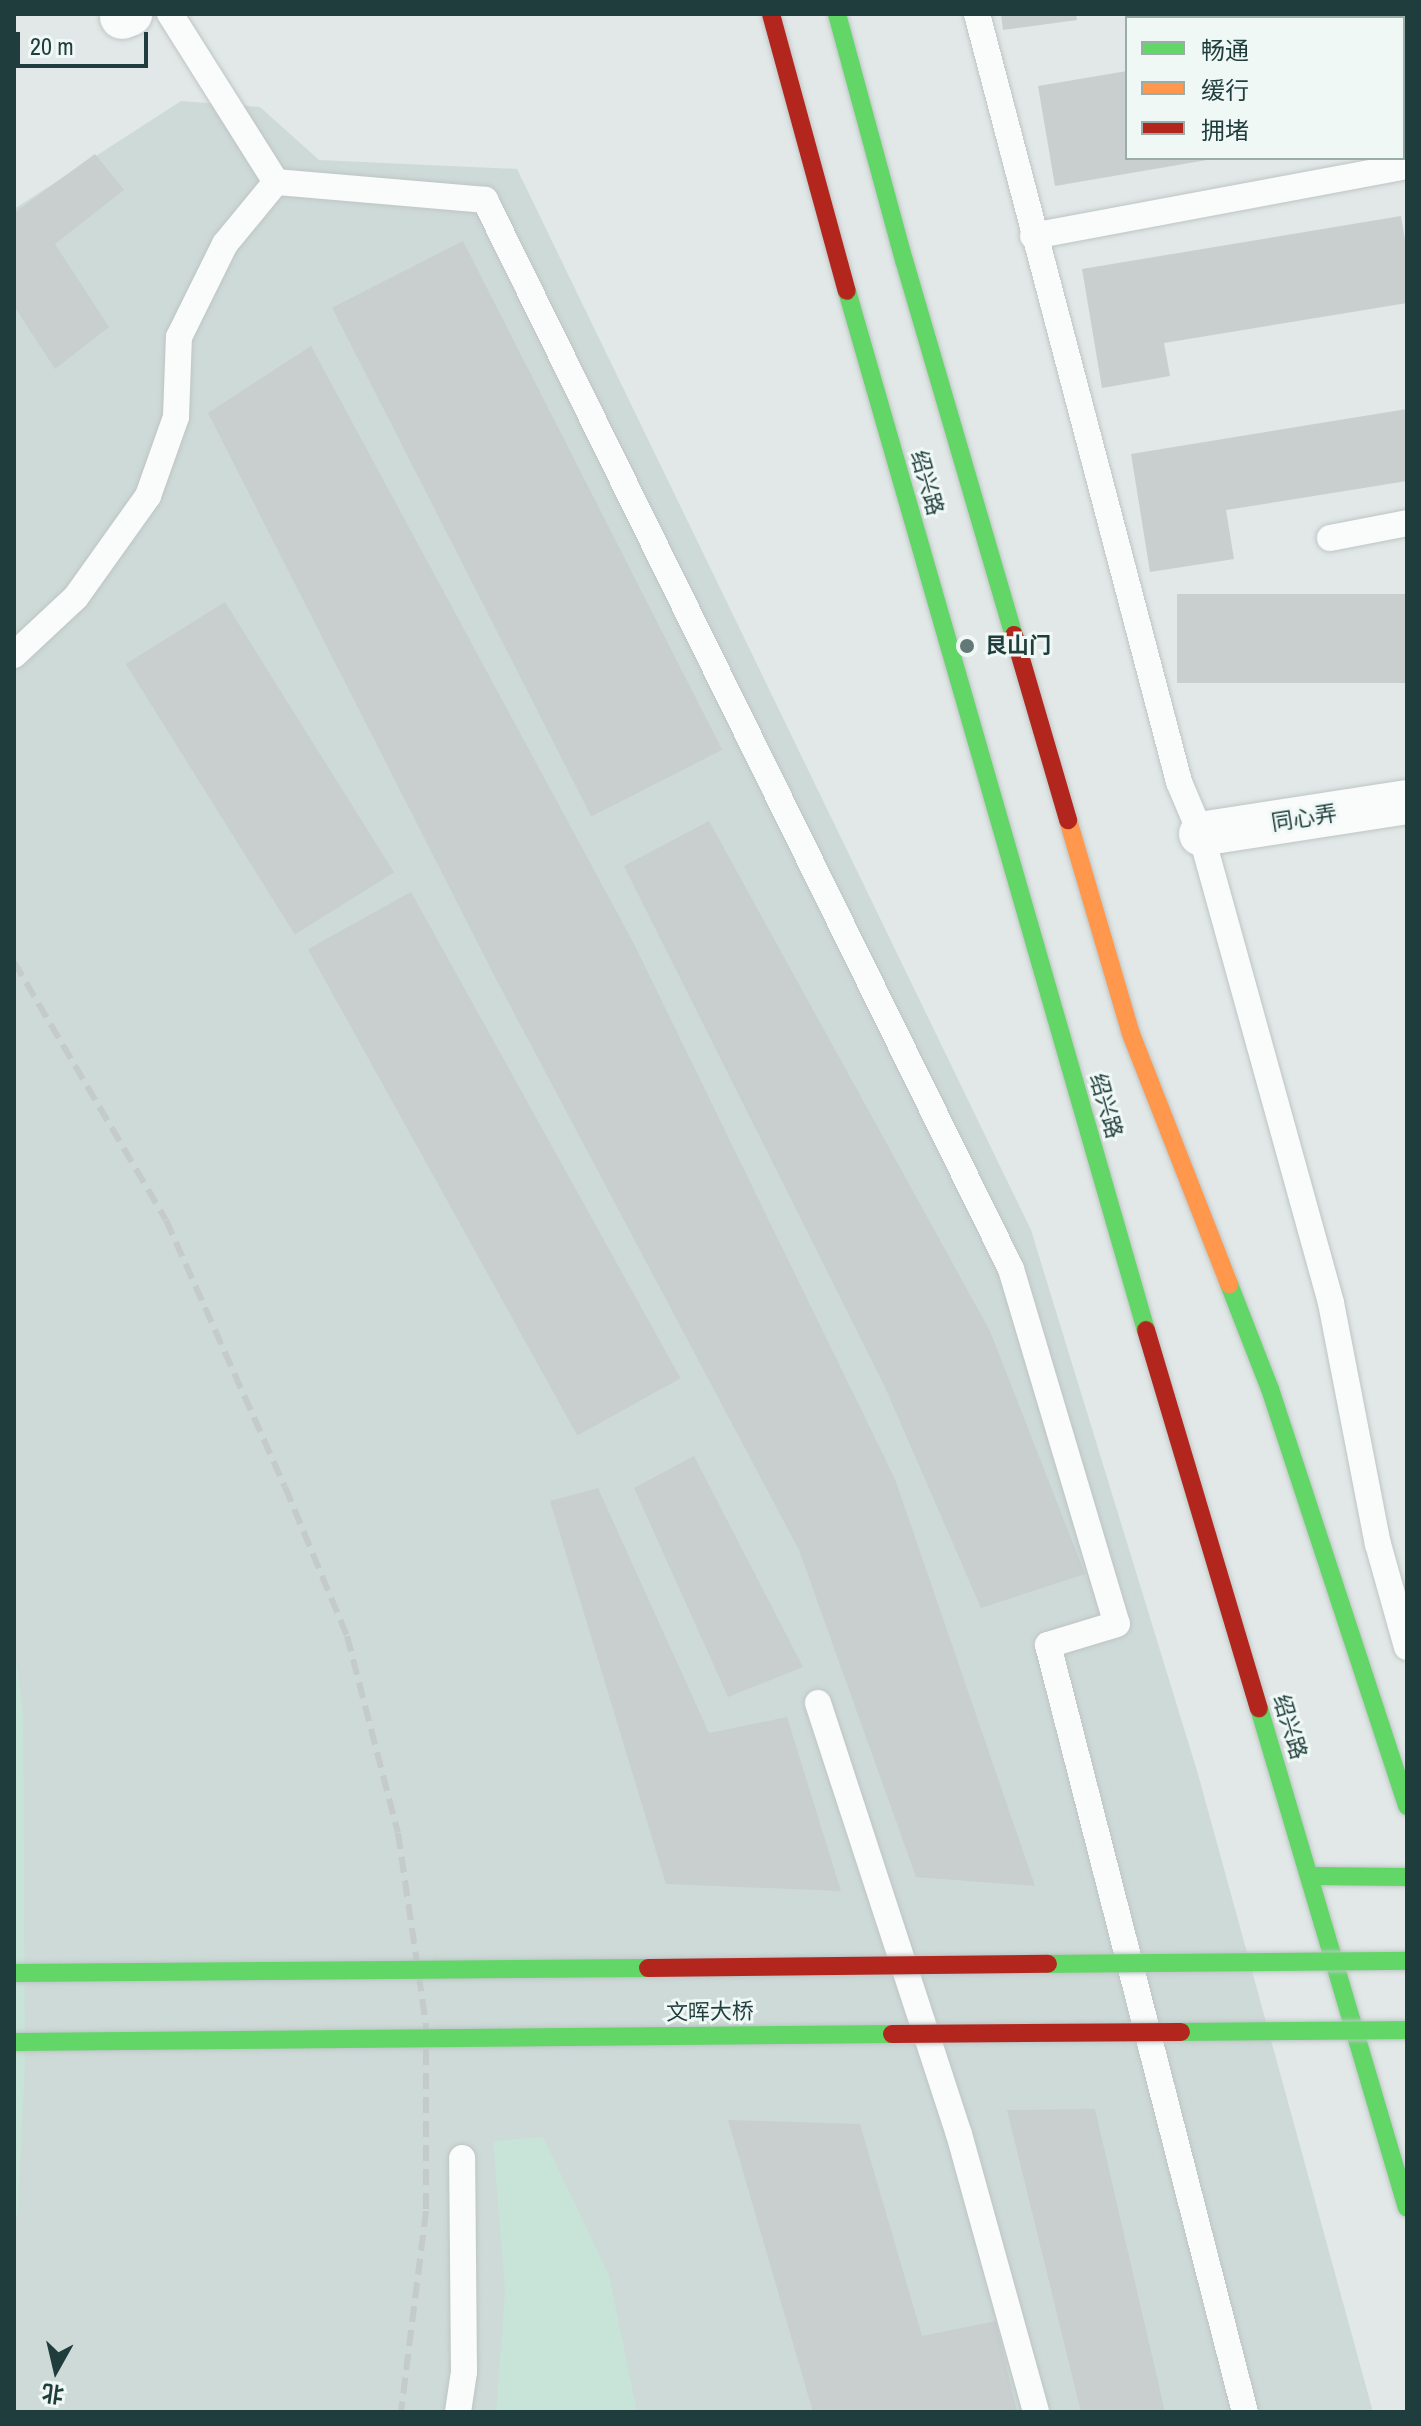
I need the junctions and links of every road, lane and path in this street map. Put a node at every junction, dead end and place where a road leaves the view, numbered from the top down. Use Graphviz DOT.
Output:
graph roads {
  1 [pos="170,14"];
  2 [pos="771,14"];
  3 [pos="837,14"];
  4 [pos="977,14"];
  5 [pos="1407,166"];
  6 [pos="276,182"];
  7 [pos="1033,236"];
  8 [pos="1407,523"];
  9 [pos="1330,538"];
  10 [pos="14,655"];
  11 [pos="1407,802"];
  12 [pos="1201,834"];
  13 [pos="1407,1647"];
  14 [pos="818,1703"];
  15 [pos="1407,1806"];
  16 [pos="1311,1876"];
  17 [pos="1407,1877"];
  18 [pos="1407,1961"];
  19 [pos="14,1973"];
  20 [pos="1407,2030"];
  21 [pos="14,2042"];
  22 [pos="1407,2125"];
  23 [pos="1383,2127"];
  24 [pos="462,2158"];
  25 [pos="1407,2208"];
  26 [pos="458,2412"];
  27 [pos="1036,2412"];
  28 [pos="1245,2412"];
  1 -- 6 [label="lane"];
  2 -- 16 [label="main road, 绍兴路"];
  3 -- 15 [label="main road, 绍兴路"];
  4 -- 7 [label="lane"];
  5 -- 7 [label="lane"];
  6 -- 10 [label="lane"];
  6 -- 28 [label="lane"];
  7 -- 12 [label="lane"];
  8 -- 9 [label="lane"];
  11 -- 12 [label="street, 同心弄"];
  12 -- 13 [label="lane"];
  14 -- 27 [label="lane"];
  16 -- 17 [label="main road"];
  16 -- 23 [label="main road, 绍兴路"];
  18 -- 19 [label="main road, 文晖大桥, bridge"];
  20 -- 21 [label="main road, 文晖大桥, bridge"];
  22 -- 23 [label="main road"];
  23 -- 25 [label="main road, 绍兴路"];
  24 -- 26 [label="lane"];
}
